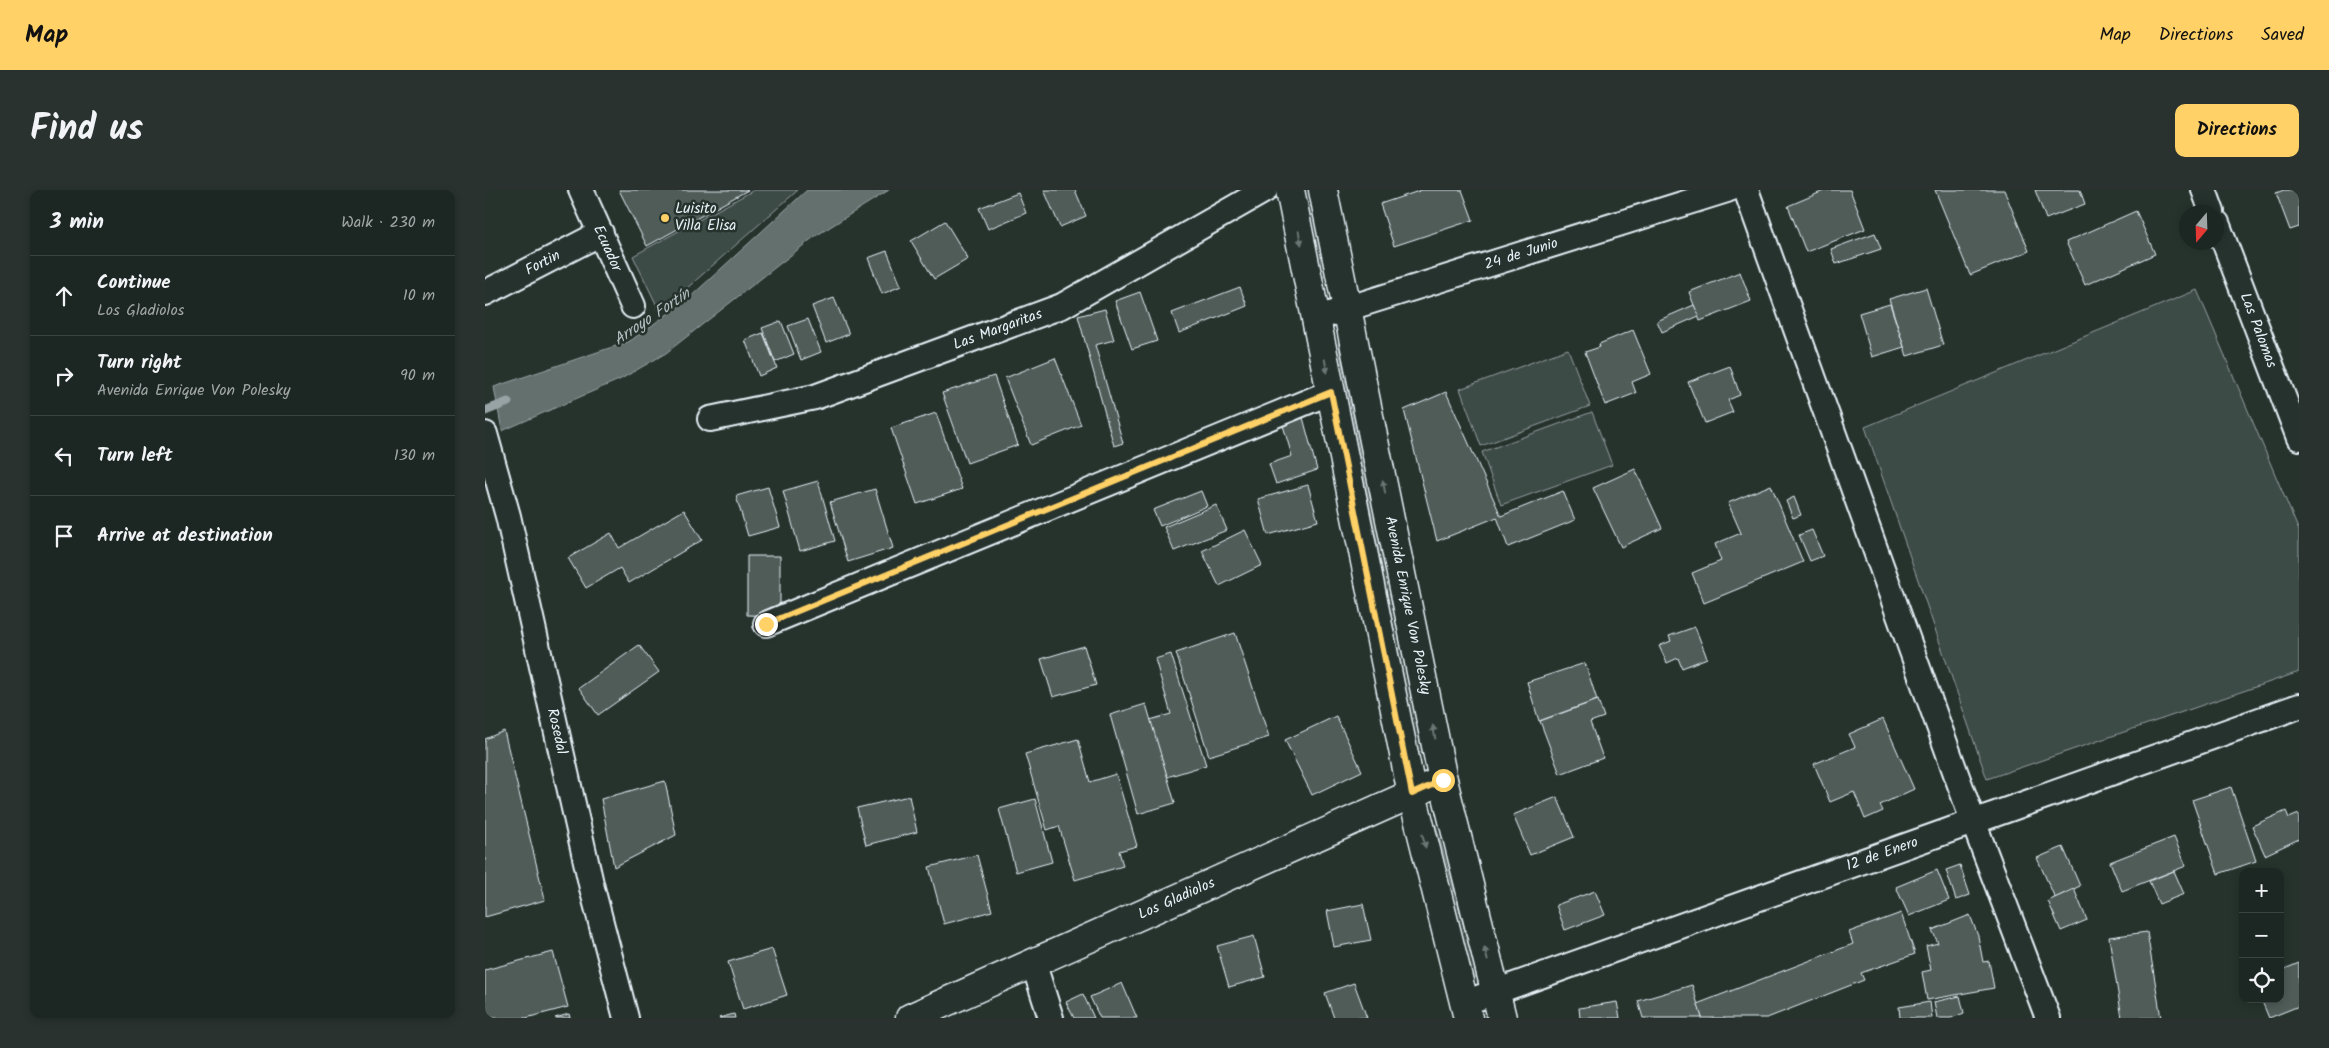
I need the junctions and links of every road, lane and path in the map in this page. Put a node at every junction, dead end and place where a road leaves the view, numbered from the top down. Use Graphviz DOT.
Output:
graph roads {
  1 [pos="581,190"];
  2 [pos="1265,190"];
  3 [pos="1290,190"];
  4 [pos="1323,190"];
  5 [pos="1727,190"];
  6 [pos="1746,190"];
  7 [pos="2204,190"];
  8 [pos="2209,205"];
  9 [pos="601,233"];
  10 [pos="2224,241"];
  11 [pos="485,293"];
  12 [pos="633,306"];
  13 [pos="1348,309"];
  14 [pos="1317,318"];
  15 [pos="1331,392"];
  16 [pos="710,419"];
  17 [pos="2299,438"];
  18 [pos="486,439"];
  19 [pos="766,624"];
  20 [pos="2299,706"];
  21 [pos="1443,780"];
  22 [pos="1412,794"];
  23 [pos="1973,821"];
  24 [pos="1033,962"];
  25 [pos="1499,1005"];
  26 [pos="1466,1010"];
  27 [pos="626,1018"];
  28 [pos="911,1018"];
  29 [pos="1051,1018"];
  30 [pos="2048,1018"];
  1 -- 9 [label="street, Ecuador"];
  2 -- 16 [label="street, Las Margaritas"];
  3 -- 14 [label="main road, one-way"];
  4 -- 13 [label="main road, Avenida Enrique Von Polesky"];
  5 -- 13 [label="street, 24 de Junio"];
  6 -- 23 [label="street"];
  7 -- 8 [label="street"];
  9 -- 11 [label="street, Fortin"];
  9 -- 12 [label="street, Ecuador"];
  10 -- 17 [label="street, Las Palomas"];
  13 -- 14 [label="street, 24 de Junio"];
  21 -- 13 [label="main road, Avenida Enrique Von Polesky, one-way"];
  14 -- 15 [label="main road, one-way"];
  15 -- 19 [label="street"];
  15 -- 22 [label="main road"];
  18 -- 27 [label="street, Rosedal"];
  20 -- 23 [label="street, 12 de Enero"];
  21 -- 22 [label="main road, Los Gladiolos"];
  25 -- 21 [label="main road, Avenida Enrique Von Polesky, one-way"];
  22 -- 24 [label="main road, Los Gladiolos"];
  22 -- 26 [label="main road, one-way"];
  23 -- 25 [label="street, 12 de Enero"];
  23 -- 30 [label="street"];
  24 -- 28 [label="main road, Los Gladiolos"];
  24 -- 29 [label="street"];
  25 -- 26 [label="street, 12 de Enero"];
}
